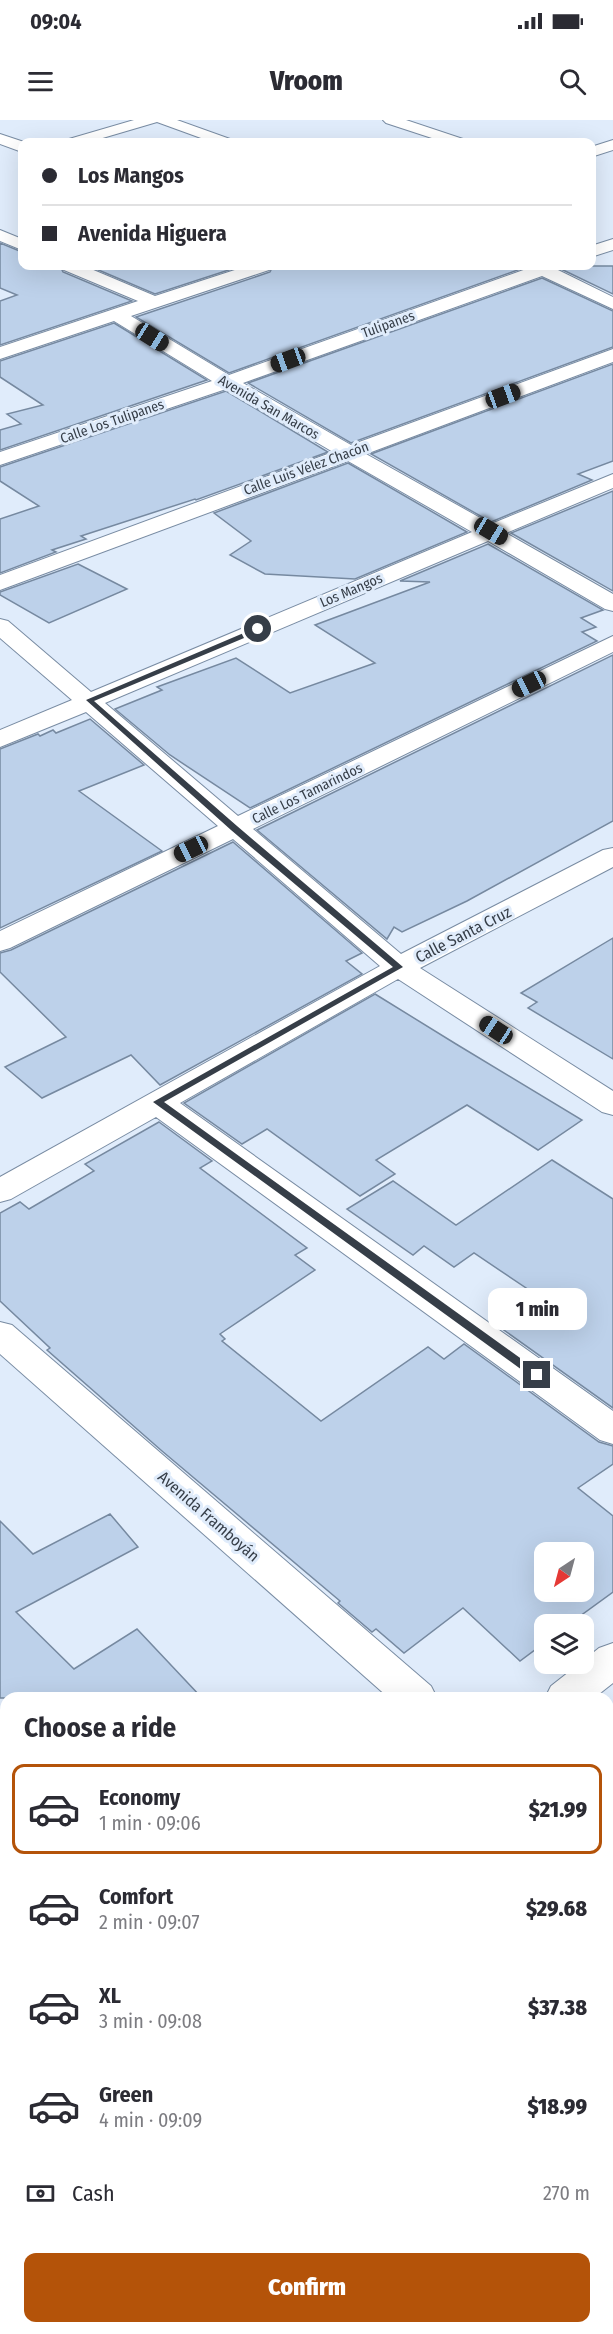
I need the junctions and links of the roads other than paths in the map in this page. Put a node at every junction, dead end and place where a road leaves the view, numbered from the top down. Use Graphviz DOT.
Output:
graph roads {
  1 [pos="151,120"];
  2 [pos="163,120"];
  3 [pos="391,120"];
  4 [pos="444,120"];
  5 [pos="418,128"];
  6 [pos="88,138"];
  7 [pos="214,138"];
  8 [pos="447,138"];
  9 [pos="0,139"];
  10 [pos="613,145"];
  11 [pos="18,146"];
  12 [pos="596,150"];
  13 [pos="0,235"];
  14 [pos="18,243"];
  15 [pos="613,244"];
  16 [pos="596,250"];
  17 [pos="79,270"];
  18 [pos="252,270"];
  19 [pos="536,270"];
  20 [pos="550,270"];
  21 [pos="155,302"];
  22 [pos="613,304"];
  23 [pos="115,314"];
  24 [pos="3,349"];
  25 [pos="613,355"];
  26 [pos="225,383"];
  27 [pos="349,452"];
  28 [pos="0,459"];
  29 [pos="613,480"];
  30 [pos="491,531"];
  31 [pos="0,583"];
  32 [pos="613,604"];
  33 [pos="0,626"];
  34 [pos="613,643"];
  35 [pos="89,700"];
  36 [pos="0,739"];
  37 [pos="234,828"];
  38 [pos="611,859"];
  39 [pos="0,942"];
  40 [pos="399,967"];
  41 [pos="157,1102"];
  42 [pos="613,1105"];
  43 [pos="0,1191"];
  44 [pos="0,1334"];
  45 [pos="613,1430"];
  46 [pos="613,1660"];
  47 [pos="410,1692"];
  48 [pos="578,1692"];
  1 -- 6 [label="street"];
  2 -- 7 [label="street"];
  3 -- 5 [label="street"];
  4 -- 5 [label="street"];
  5 -- 8 [label="street"];
  9 -- 11 [label="street"];
  10 -- 12 [label="street"];
  13 -- 14 [label="street"];
  15 -- 16 [label="street"];
  17 -- 21 [label="street"];
  18 -- 21 [label="street"];
  19 -- 26 [label="street, Tulipanes"];
  20 -- 22 [label="street"];
  21 -- 23 [label="street"];
  23 -- 24 [label="street"];
  23 -- 26 [label="street, Avenida San Marcos"];
  25 -- 27 [label="street, Calle Luis Vélez Chacón"];
  26 -- 27 [label="street, Avenida San Marcos"];
  26 -- 28 [label="street, Calle Los Tulipanes"];
  27 -- 30 [label="street, Avenida San Marcos"];
  27 -- 31 [label="street, Calle Luis Vélez Chacón"];
  29 -- 30 [label="street, Los Mangos"];
  30 -- 32 [label="street, Avenida San Marcos"];
  30 -- 35 [label="street, Los Mangos"];
  33 -- 35 [label="street"];
  34 -- 37 [label="street, Calle Los Tamarindos"];
  35 -- 36 [label="street, Los Mangos"];
  35 -- 37 [label="street"];
  37 -- 39 [label="street, Calle Los Tamarindos"];
  37 -- 40 [label="street"];
  38 -- 40 [label="street, Calle Santa Cruz"];
  40 -- 41 [label="street, Calle Santa Cruz"];
  40 -- 42 [label="street"];
  41 -- 43 [label="street, Calle Santa Cruz"];
  41 -- 45 [label="street"];
  44 -- 47 [label="street, Avenida Framboyán"];
  46 -- 48 [label="street"];
}
